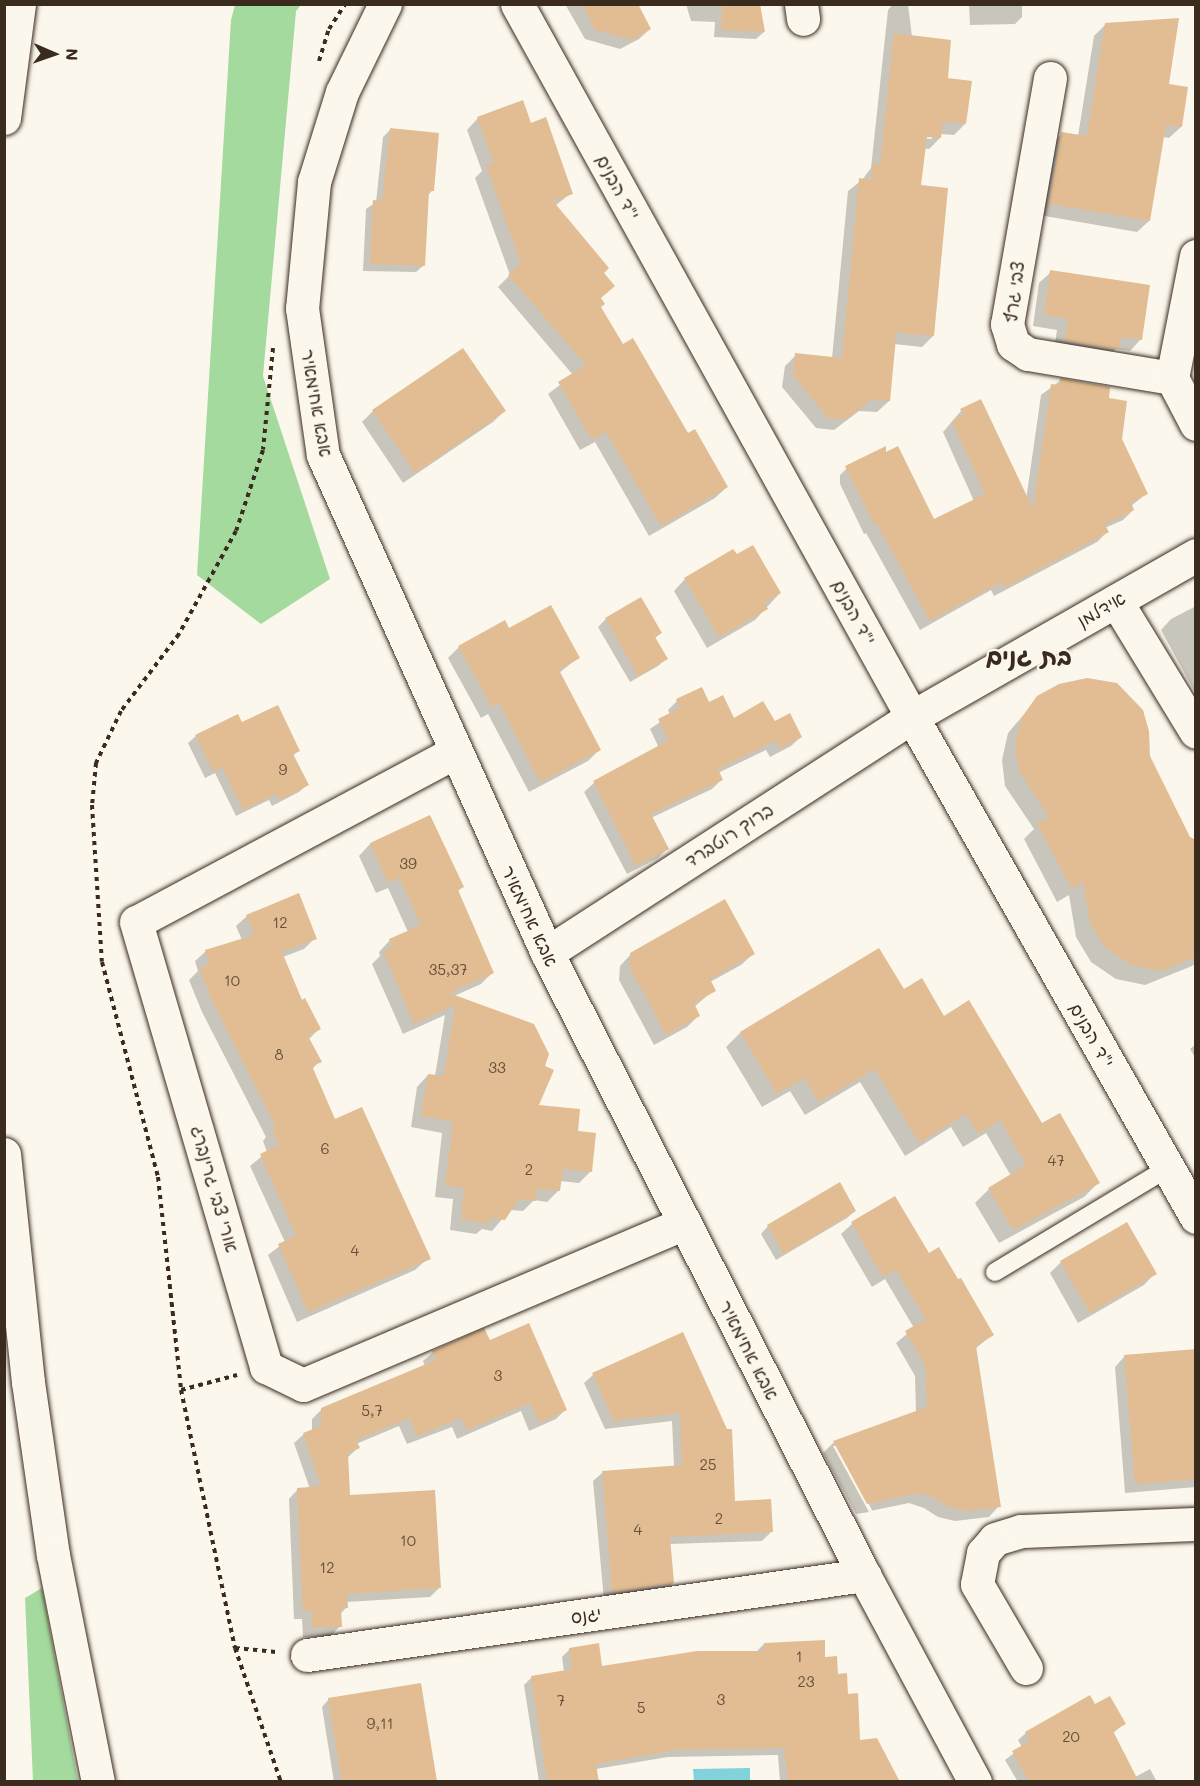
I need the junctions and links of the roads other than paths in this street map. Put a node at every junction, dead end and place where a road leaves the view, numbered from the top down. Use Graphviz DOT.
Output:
graph roads {
  1 [pos="19,4"];
  2 [pos="385,4"];
  3 [pos="517,4"];
  4 [pos="1050,78"];
  5 [pos="4,118"];
  6 [pos="1196,256"];
  7 [pos="1172,378"];
  8 [pos="1196,424"];
  9 [pos="1196,555"];
  10 [pos="1116,601"];
  11 [pos="912,717"];
  12 [pos="1196,732"];
  13 [pos="455,752"];
  14 [pos="547,953"];
  15 [pos="4,1154"];
  16 [pos="1168,1168"];
  17 [pos="1196,1217"];
  18 [pos="684,1223"];
  19 [pos="995,1272"];
  20 [pos="1196,1524"];
  21 [pos="864,1575"];
  22 [pos="308,1655"];
  23 [pos="1026,1668"];
  24 [pos="98,1782"];
  25 [pos="975,1782"];
  1 -- 5 [label="main road"];
  2 -- 13 [label="main road, אבא אחימאיר"];
  3 -- 11 [label="main road, י\"ד הבנים"];
  4 -- 7 [label="main road, צבי גרף"];
  6 -- 7 [label="main road"];
  7 -- 8 [label="main road"];
  9 -- 10 [label="main road, אידלמן"];
  10 -- 11 [label="main road, אידלמן"];
  10 -- 12 [label="main road"];
  11 -- 14 [label="main road, ברוך רוטברד"];
  11 -- 16 [label="main road, י\"ד הבנים"];
  13 -- 14 [label="main road, אבא אחימאיר"];
  13 -- 18 [label="main road, אורי צבי גרינברג"];
  14 -- 18 [label="main road, אבא אחימאיר"];
  15 -- 24 [label="main road"];
  16 -- 17 [label="main road, י\"ד הבנים"];
  16 -- 19 [label="lane"];
  18 -- 21 [label="main road, אבא אחימאיר"];
  20 -- 23 [label="main road"];
  21 -- 22 [label="main road, יגנס"];
  21 -- 25 [label="main road, אבא אחימאיר"];
}
